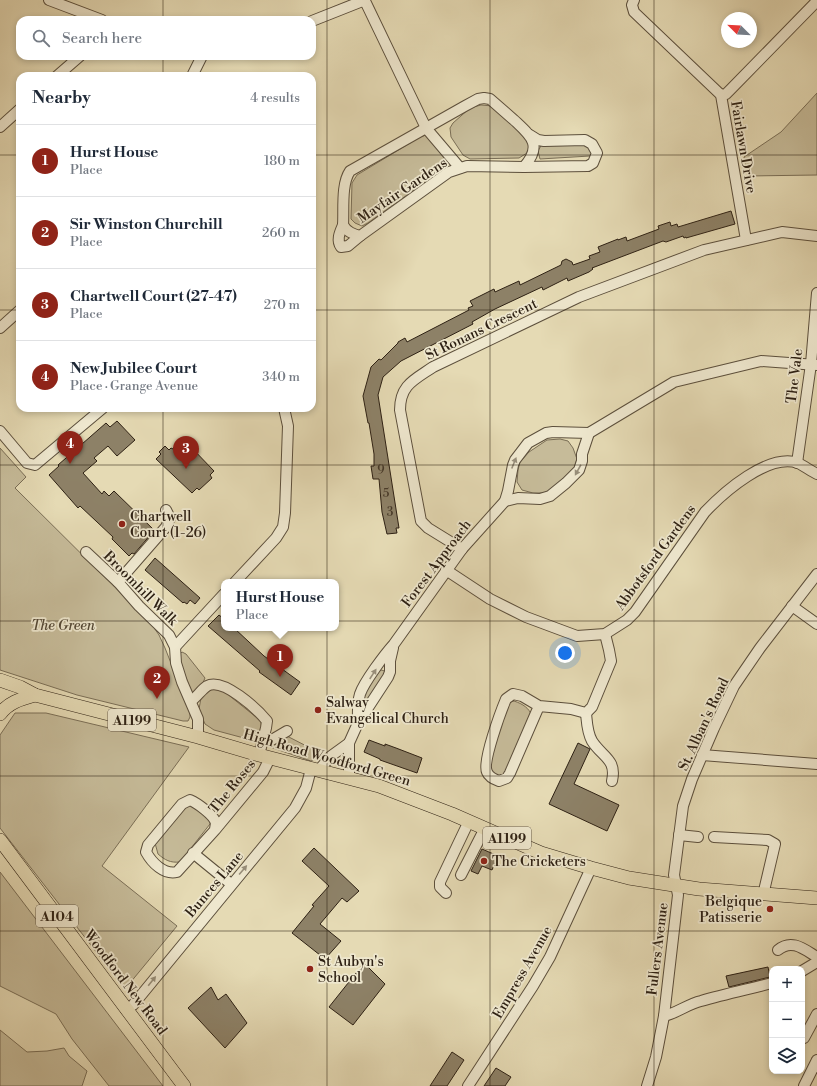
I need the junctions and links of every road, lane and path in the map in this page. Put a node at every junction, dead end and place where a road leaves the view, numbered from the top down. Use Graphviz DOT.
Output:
graph roads {
  1 [pos="49,0"];
  2 [pos="365,0"];
  3 [pos="634,0"];
  4 [pos="817,1"];
  5 [pos="91,16"];
  6 [pos="316,19"];
  7 [pos="75,60"];
  8 [pos="200,60"];
  9 [pos="62,72"];
  10 [pos="194,72"];
  11 [pos="721,95"];
  12 [pos="16,113"];
  13 [pos="0,127"];
  14 [pos="426,128"];
  15 [pos="530,135"];
  16 [pos="524,167"];
  17 [pos="460,168"];
  18 [pos="343,225"];
  19 [pos="360,236"];
  20 [pos="817,236"];
  21 [pos="746,240"];
  22 [pos="817,293"];
  23 [pos="16,314"];
  24 [pos="0,328"];
  25 [pos="814,365"];
  26 [pos="98,412"];
  27 [pos="285,412"];
  28 [pos="0,431"];
  29 [pos="589,433"];
  30 [pos="797,463"];
  31 [pos="817,474"];
  32 [pos="505,501"];
  33 [pos="166,510"];
  34 [pos="462,549"];
  35 [pos="86,552"];
  36 [pos="446,570"];
  37 [pos="817,574"];
  38 [pos="238,579"];
  39 [pos="118,582"];
  40 [pos="221,597"];
  41 [pos="792,606"];
  42 [pos="817,624"];
  43 [pos="605,634"];
  44 [pos="394,644"];
  45 [pos="175,647"];
  46 [pos="0,680"];
  47 [pos="35,695"];
  48 [pos="191,701"];
  49 [pos="0,704"];
  50 [pos="539,706"];
  51 [pos="0,713"];
  52 [pos="586,713"];
  53 [pos="358,723"];
  54 [pos="287,731"];
  55 [pos="198,737"];
  56 [pos="263,741"];
  57 [pos="349,743"];
  58 [pos="702,755"];
  59 [pos="265,756"];
  60 [pos="817,764"];
  61 [pos="315,770"];
  62 [pos="349,778"];
  63 [pos="612,781"];
  64 [pos="469,821"];
  65 [pos="485,828"];
  66 [pos="215,830"];
  67 [pos="679,835"];
  68 [pos="698,837"];
  69 [pos="714,838"];
  70 [pos="0,840"];
  71 [pos="193,853"];
  72 [pos="591,868"];
  73 [pos="461,875"];
  74 [pos="231,884"];
  75 [pos="676,886"];
  76 [pos="446,893"];
  77 [pos="763,895"];
  78 [pos="817,898"];
  79 [pos="778,950"];
  80 [pos="817,957"];
  81 [pos="817,962"];
  82 [pos="805,969"];
  83 [pos="769,984"];
  84 [pos="126,1010"];
  85 [pos="817,1014"];
  86 [pos="664,1016"];
  87 [pos="805,1036"];
  88 [pos="817,1060"];
  89 [pos="184,1086"];
  90 [pos="468,1086"];
  91 [pos="647,1086"];
  92 [pos="804,1086"];
  1 -- 5 [label="street"];
  2 -- 6 [label="street"];
  2 -- 14 [label="street, Mayfair Gardens"];
  3 -- 11 [label="street, Fairlawn Drive"];
  4 -- 11 [label="street"];
  7 -- 9 [label="street"];
  8 -- 10 [label="street"];
  11 -- 21 [label="street, Fairlawn Drive"];
  12 -- 13 [label="street"];
  14 -- 15 [label="street, Mayfair Gardens"];
  14 -- 17 [label="street, Mayfair Gardens"];
  14 -- 18 [label="street, Mayfair Gardens"];
  15 -- 16 [label="street"];
  15 -- 16 [label="street, Mayfair Gardens"];
  16 -- 17 [label="street, Mayfair Gardens"];
  17 -- 19 [label="street, Mayfair Gardens"];
  18 -- 19 [label="street, Mayfair Gardens"];
  18 -- 19 [label="street, Mayfair Gardens"];
  20 -- 21 [label="street, St Ronans Crescent"];
  21 -- 34 [label="street, St Ronans Crescent"];
  22 -- 25 [label="street, The Vale"];
  23 -- 24 [label="street"];
  25 -- 29 [label="street"];
  25 -- 30 [label="street, The Vale"];
  26 -- 28 [label="street"];
  27 -- 38 [label="street"];
  29 -- 32 [label="street, one-way"];
  32 -- 29 [label="street, Forest Approach, one-way"];
  30 -- 31 [label="street, Abbotsford Gardens"];
  30 -- 43 [label="street, Abbotsford Gardens"];
  32 -- 34 [label="street, Forest Approach"];
  33 -- 39 [label="street"];
  34 -- 36 [label="street, Forest Approach"];
  35 -- 39 [label="street, Broomhill Walk"];
  36 -- 43 [label="street, Abbotsford Gardens"];
  36 -- 44 [label="street, Forest Approach"];
  37 -- 41 [label="street, St. Alban's Road"];
  39 -- 45 [label="street, Broomhill Walk"];
  40 -- 45 [label="street"];
  41 -- 42 [label="street"];
  41 -- 58 [label="street, St. Alban's Road"];
  43 -- 52 [label="street"];
  44 -- 53 [label="street, Forest Approach"];
  53 -- 44 [label="street, Forest Approach, one-way"];
  45 -- 48 [label="street, Broomhill Walk"];
  46 -- 47 [label="main road, High Road Woodford Green / A1199"];
  47 -- 51 [label="main road"];
  47 -- 55 [label="main road, High Road Woodford Green / A1199"];
  48 -- 55 [label="street, Broomhill Walk"];
  48 -- 56 [label="street, The Roses"];
  49 -- 51 [label="main road"];
  50 -- 50 [label="street"];
  50 -- 52 [label="street"];
  52 -- 63 [label="street"];
  53 -- 57 [label="street, Forest Approach"];
  54 -- 56 [label="street"];
  55 -- 59 [label="main road, High Road Woodford Green / A1199"];
  56 -- 59 [label="street, The Roses"];
  57 -- 61 [label="street, Forest Approach"];
  57 -- 62 [label="street, Forest Approach"];
  58 -- 60 [label="street"];
  58 -- 67 [label="street, St. Alban's Road"];
  59 -- 61 [label="main road, High Road Woodford Green / A1199"];
  59 -- 66 [label="street, The Roses"];
  61 -- 62 [label="main road, High Road Woodford Green / A1199"];
  74 -- 61 [label="street, Bunces Lane, one-way"];
  62 -- 64 [label="main road, High Road Woodford Green / A1199"];
  64 -- 65 [label="main road, High Road Woodford Green / A1199"];
  64 -- 76 [label="street"];
  65 -- 72 [label="main road, High Road Woodford Green / A1199"];
  65 -- 73 [label="street"];
  66 -- 71 [label="street, The Roses"];
  66 -- 71 [label="street, The Roses"];
  67 -- 68 [label="street"];
  67 -- 75 [label="street, St. Alban's Road"];
  69 -- 77 [label="street"];
  70 -- 84 [label="main road, Woodford New Road / A104"];
  71 -- 74 [label="street"];
  72 -- 75 [label="main road, High Road Woodford Green / A1199"];
  72 -- 90 [label="street, Empress Avenue"];
  84 -- 74 [label="street, Bunces Lane, one-way"];
  75 -- 77 [label="main road, High Road Woodford Green / A1199"];
  75 -- 86 [label="street, Fullers Avenue"];
  77 -- 78 [label="main road, High Road Woodford Green / A1199"];
  79 -- 80 [label="street"];
  81 -- 82 [label="street"];
  83 -- 86 [label="street"];
  84 -- 89 [label="main road, Woodford New Road / A104"];
  85 -- 87 [label="street"];
  86 -- 91 [label="street, Fullers Avenue"];
  88 -- 92 [label="street"];
}
